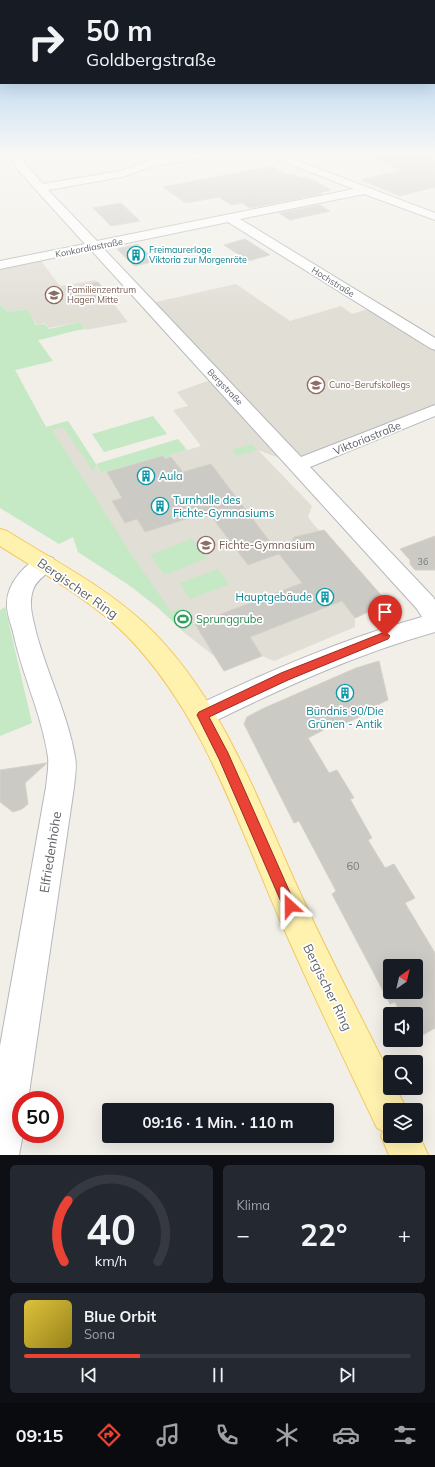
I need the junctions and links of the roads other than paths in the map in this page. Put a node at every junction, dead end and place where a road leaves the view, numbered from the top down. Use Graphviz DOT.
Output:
graph roads {
  1 [pos="59,208"];
  2 [pos="283,208"];
  3 [pos="412,208"];
  4 [pos="435,217"];
  5 [pos="231,219"];
  6 [pos="95,247"];
  7 [pos="0,265"];
  8 [pos="435,345"];
  9 [pos="435,410"];
  10 [pos="298,465"];
  11 [pos="0,536"];
  12 [pos="45,563"];
  13 [pos="435,622"];
  14 [pos="202,715"];
  15 [pos="384,1103"];
  16 [pos="403,1143"];
  17 [pos="0,1155"];
  18 [pos="409,1155"];
  1 -- 6 [label="street, Bergstraße"];
  2 -- 5 [label="street, Konkordiastraße"];
  3 -- 4 [label="street"];
  5 -- 6 [label="street, Konkordiastraße"];
  5 -- 8 [label="street, Hochstraße"];
  6 -- 7 [label="street, Konkordiastraße"];
  6 -- 10 [label="street, Bergstraße"];
  9 -- 10 [label="street, Viktoriastraße"];
  10 -- 13 [label="street, Bergstraße"];
  11 -- 12 [label="main road, Bergischer Ring"];
  12 -- 14 [label="main road, Bergischer Ring"];
  12 -- 17 [label="street, Elfriedenhöhe"];
  13 -- 14 [label="street"];
  14 -- 15 [label="main road, Bergischer Ring"];
  16 -- 18 [label="main road"];
}
